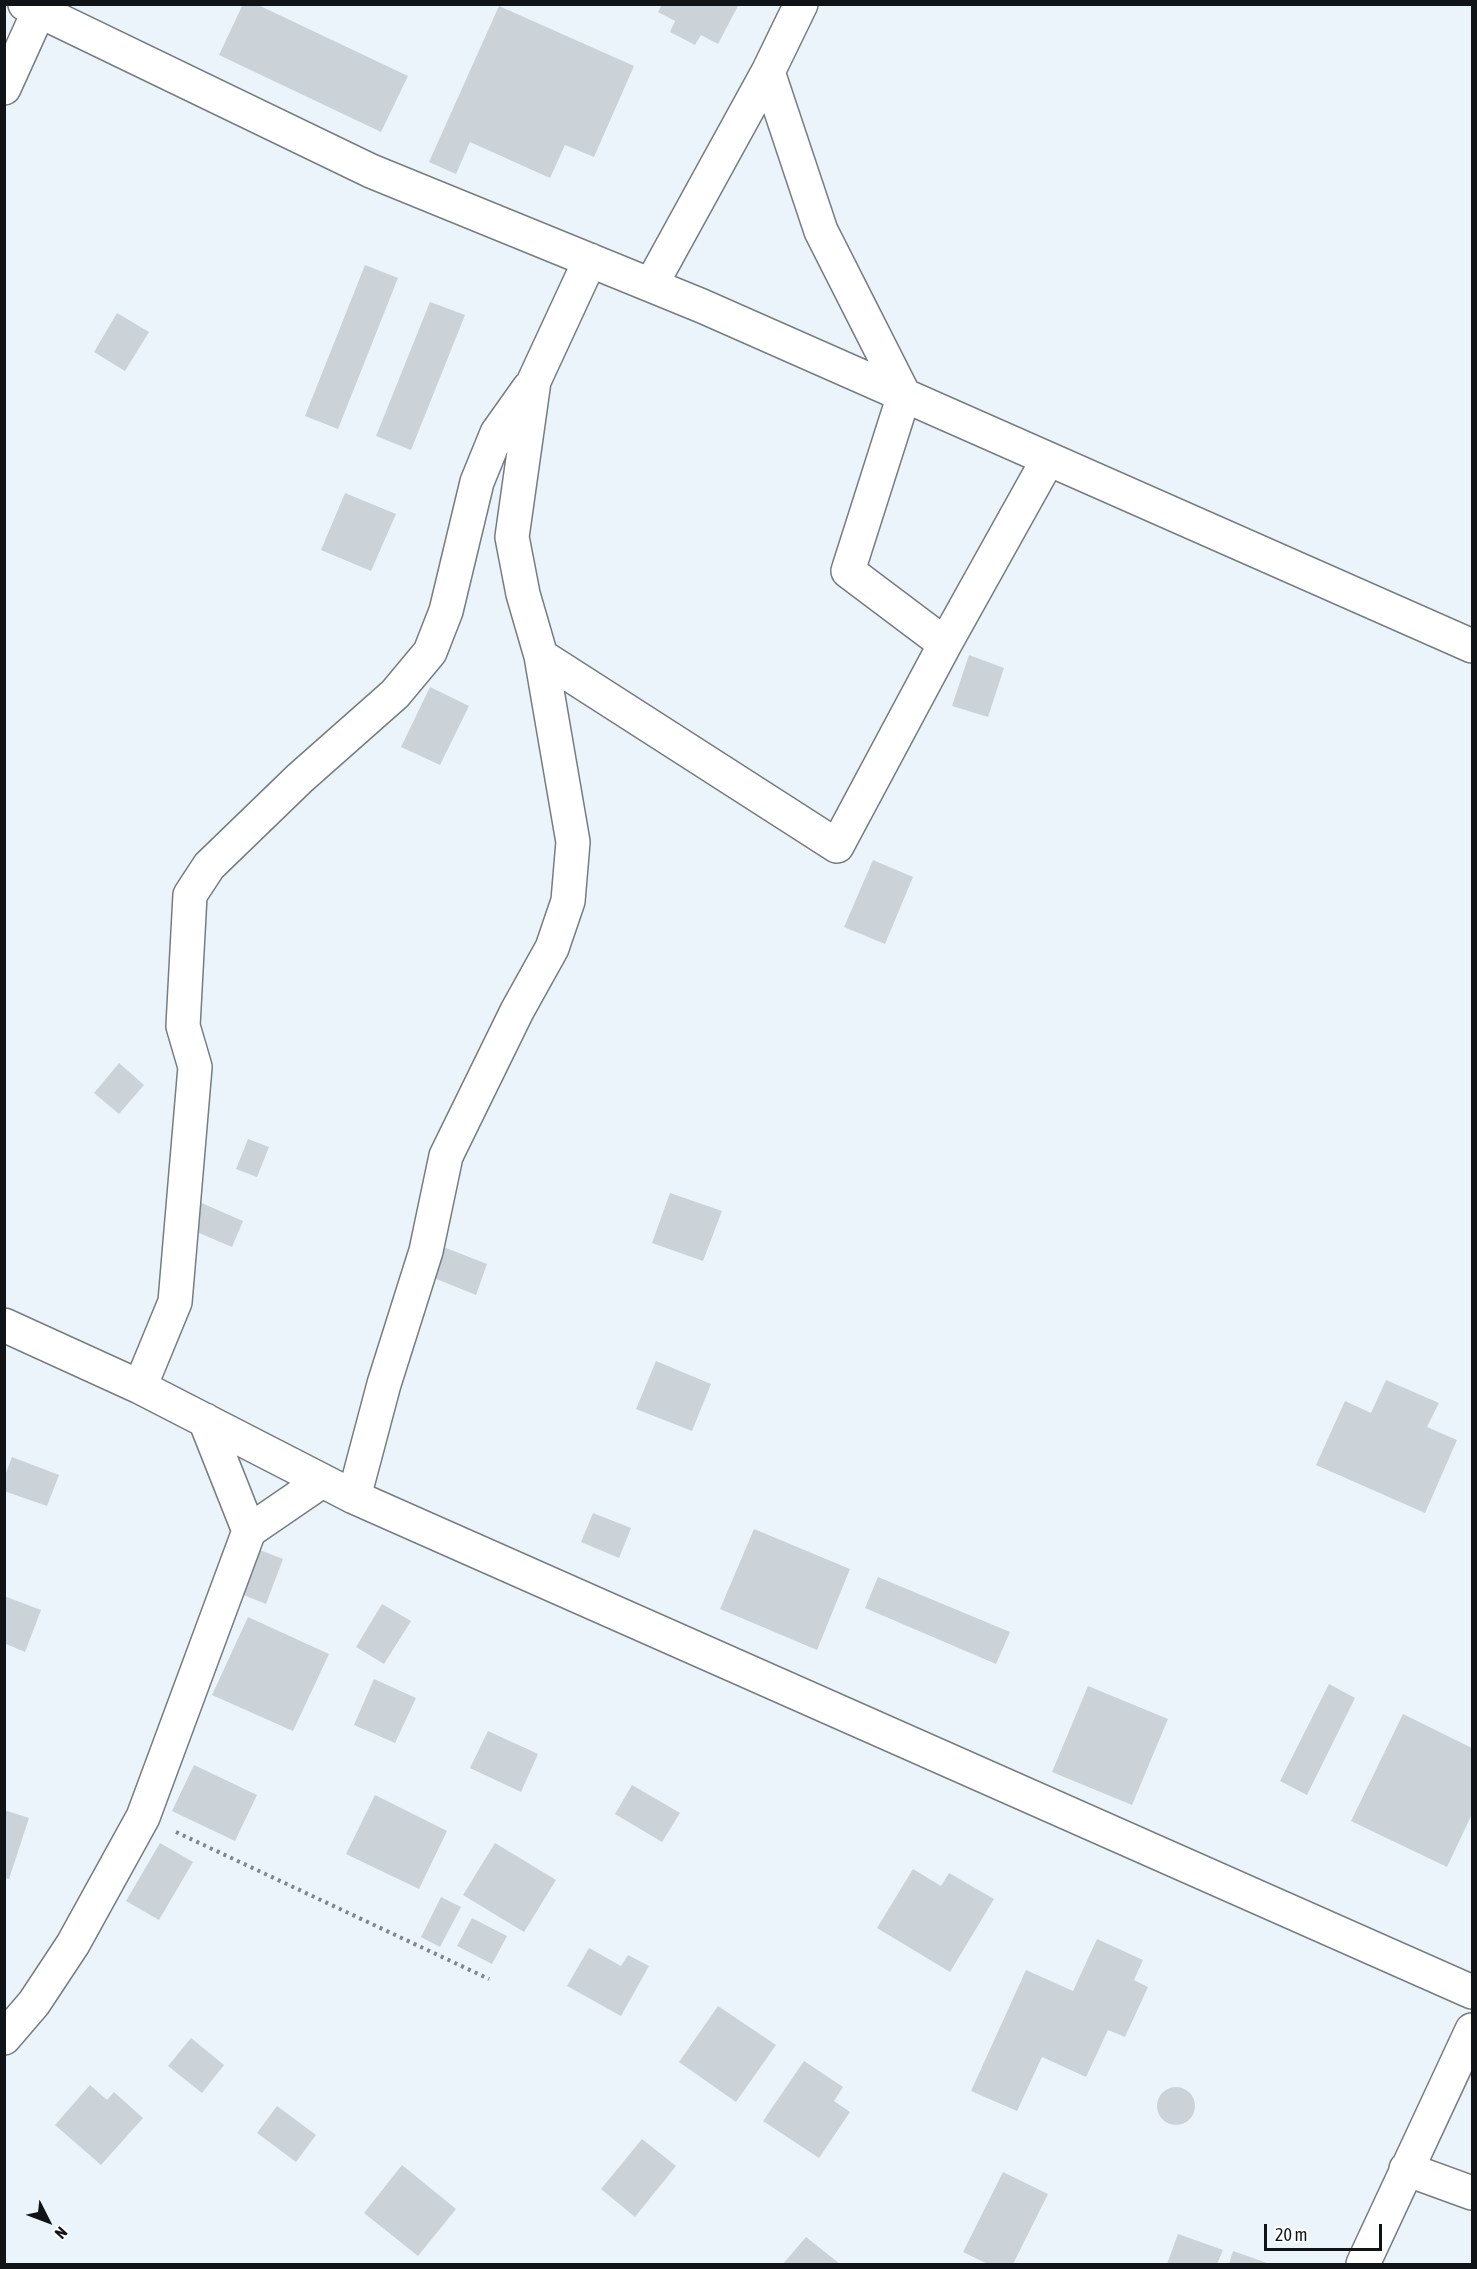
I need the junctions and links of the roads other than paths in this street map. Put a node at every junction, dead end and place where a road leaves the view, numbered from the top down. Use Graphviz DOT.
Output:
graph roads {
  1 [pos="801,4"];
  2 [pos="35,7"];
  3 [pos="768,72"];
  4 [pos="4,88"];
  5 [pos="590,260"];
  6 [pos="651,285"];
  7 [pos="534,381"];
  8 [pos="904,395"];
  9 [pos="1047,461"];
  10 [pos="945,644"];
  11 [pos="1473,646"];
  12 [pos="541,656"];
  13 [pos="4,1325"];
  14 [pos="140,1387"];
  15 [pos="205,1420"];
  16 [pos="322,1481"];
  17 [pos="354,1497"];
  18 [pos="249,1532"];
  19 [pos="1473,1992"];
  20 [pos="1473,2030"];
  21 [pos="4,2038"];
  22 [pos="1406,2169"];
  23 [pos="1473,2193"];
  24 [pos="1363,2265"];
  1 -- 3 [label="street"];
  2 -- 4 [label="street"];
  2 -- 5 [label="street"];
  3 -- 6 [label="street"];
  3 -- 8 [label="street"];
  5 -- 6 [label="street"];
  5 -- 7 [label="street"];
  6 -- 8 [label="street"];
  7 -- 12 [label="street"];
  7 -- 14 [label="street"];
  8 -- 9 [label="street"];
  8 -- 10 [label="street"];
  9 -- 10 [label="street"];
  9 -- 11 [label="street"];
  10 -- 12 [label="street"];
  12 -- 17 [label="street"];
  13 -- 14 [label="street"];
  14 -- 15 [label="street"];
  15 -- 16 [label="street"];
  15 -- 18 [label="street"];
  16 -- 17 [label="street"];
  16 -- 18 [label="street"];
  17 -- 19 [label="street"];
  18 -- 21 [label="street"];
  20 -- 22 [label="street"];
  22 -- 23 [label="street"];
  22 -- 24 [label="street"];
}
